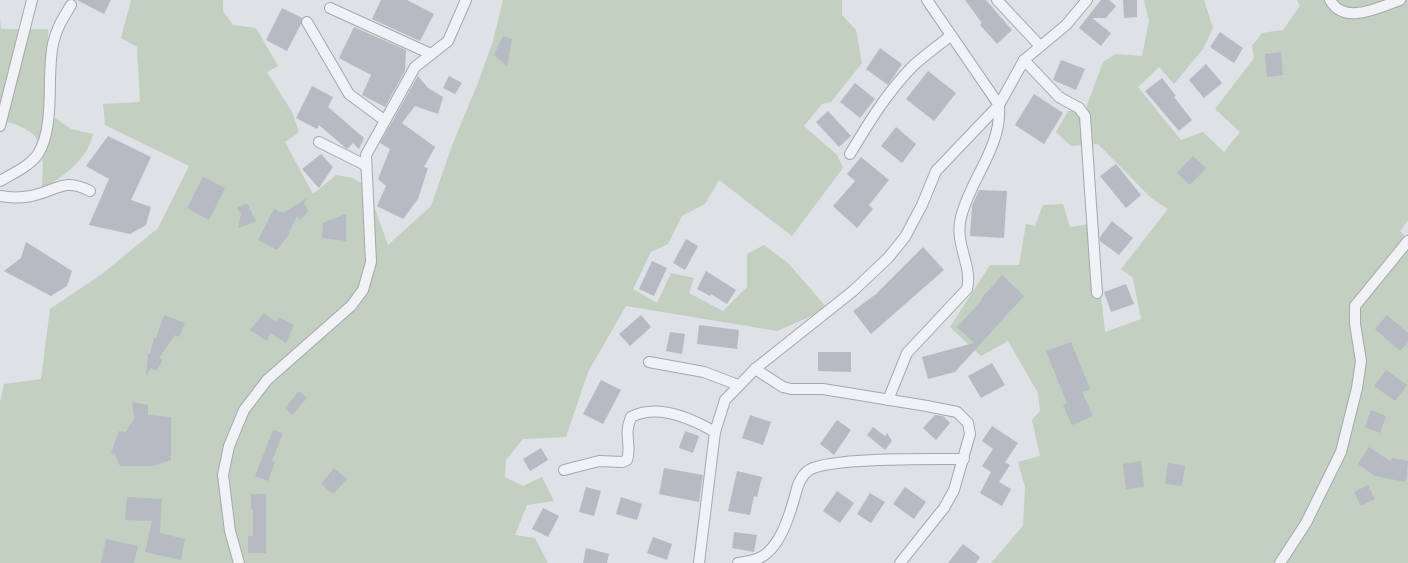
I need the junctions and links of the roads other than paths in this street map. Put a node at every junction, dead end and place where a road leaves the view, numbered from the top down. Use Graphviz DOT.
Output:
graph roads {
  1 [pos="32,0"];
  2 [pos="466,0"];
  3 [pos="927,0"];
  4 [pos="997,0"];
  5 [pos="1087,0"];
  6 [pos="1330,0"];
  7 [pos="1400,0"];
  8 [pos="71,5"];
  9 [pos="330,8"];
  10 [pos="307,22"];
  11 [pos="950,36"];
  12 [pos="1040,46"];
  13 [pos="431,54"];
  14 [pos="1024,60"];
  15 [pos="999,105"];
  16 [pos="384,120"];
  17 [pos="0,126"];
  18 [pos="320,142"];
  19 [pos="850,154"];
  20 [pos="365,165"];
  21 [pos="0,181"];
  22 [pos="90,191"];
  23 [pos="0,196"];
  24 [pos="1408,241"];
  25 [pos="1097,293"];
  26 [pos="649,362"];
  27 [pos="755,369"];
  28 [pos="738,384"];
  29 [pos="888,400"];
  30 [pos="715,432"];
  31 [pos="964,459"];
  32 [pos="564,470"];
  33 [pos="239,563"];
  34 [pos="699,563"];
  35 [pos="738,563"];
  36 [pos="900,563"];
  37 [pos="1280,563"];
  1 -- 17 [label="street"];
  2 -- 13 [label="street"];
  3 -- 11 [label="street"];
  4 -- 12 [label="street"];
  5 -- 12 [label="street"];
  6 -- 7 [label="street"];
  8 -- 21 [label="street"];
  9 -- 13 [label="street"];
  10 -- 16 [label="street"];
  11 -- 15 [label="street"];
  11 -- 19 [label="street"];
  12 -- 14 [label="street"];
  13 -- 16 [label="street"];
  14 -- 15 [label="street"];
  14 -- 25 [label="street"];
  15 -- 27 [label="street"];
  15 -- 29 [label="street"];
  16 -- 20 [label="street"];
  18 -- 20 [label="street"];
  20 -- 33 [label="street"];
  22 -- 23 [label="street"];
  24 -- 37 [label="street"];
  26 -- 28 [label="street"];
  27 -- 28 [label="street"];
  27 -- 29 [label="street"];
  28 -- 30 [label="street"];
  29 -- 31 [label="street"];
  30 -- 32 [label="street"];
  30 -- 34 [label="street"];
  31 -- 35 [label="street"];
  31 -- 36 [label="street"];
}
